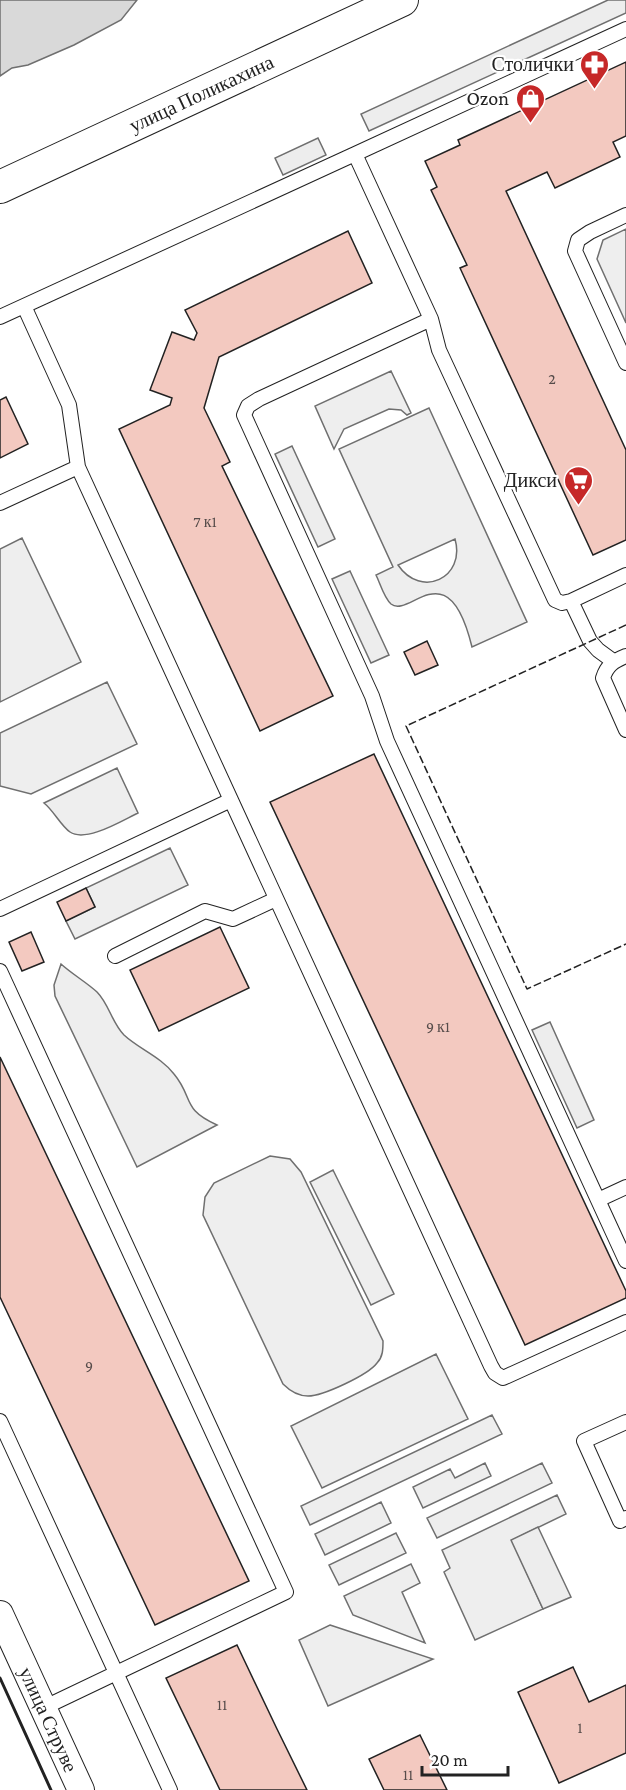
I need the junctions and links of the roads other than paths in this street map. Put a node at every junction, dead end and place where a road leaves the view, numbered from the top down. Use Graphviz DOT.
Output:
graph roads {
  1 [pos="402,0"];
  2 [pos="626,29"];
  3 [pos="355,154"];
  4 [pos="0,187"];
  5 [pos="626,215"];
  6 [pos="24,306"];
  7 [pos="0,317"];
  8 [pos="431,319"];
  9 [pos="626,363"];
  10 [pos="78,467"];
  11 [pos="0,503"];
  12 [pos="626,575"];
  13 [pos="571,601"];
  14 [pos="620,658"];
  15 [pos="626,730"];
  16 [pos="231,800"];
  17 [pos="276,899"];
  18 [pos="0,909"];
  19 [pos="115,956"];
  20 [pos="0,971"];
  21 [pos="626,1187"];
  22 [pos="598,1200"];
  23 [pos="626,1261"];
  24 [pos="626,1322"];
  25 [pos="0,1421"];
  26 [pos="626,1422"];
  27 [pos="626,1518"];
  28 [pos="0,1614"];
  29 [pos="116,1673"];
  30 [pos="43,1707"];
  31 [pos="81,1790"];
  32 [pos="170,1790"];
  1 -- 4 [label="street, улица Поликахина"];
  2 -- 3 [label="lane"];
  3 -- 6 [label="lane"];
  3 -- 8 [label="lane"];
  5 -- 9 [label="lane"];
  6 -- 7 [label="lane"];
  6 -- 10 [label="lane"];
  8 -- 13 [label="lane"];
  8 -- 22 [label="lane"];
  10 -- 11 [label="lane"];
  10 -- 16 [label="lane"];
  12 -- 13 [label="lane"];
  13 -- 14 [label="lane"];
  14 -- 15 [label="lane"];
  16 -- 17 [label="lane"];
  16 -- 18 [label="lane"];
  17 -- 19 [label="lane"];
  17 -- 24 [label="lane"];
  20 -- 29 [label="lane"];
  21 -- 22 [label="lane"];
  22 -- 23 [label="lane"];
  25 -- 29 [label="lane"];
  26 -- 27 [label="lane"];
  28 -- 30 [label="street, улица Струве"];
  29 -- 30 [label="lane"];
  29 -- 32 [label="lane"];
  30 -- 31 [label="street, улица Струве"];
}
